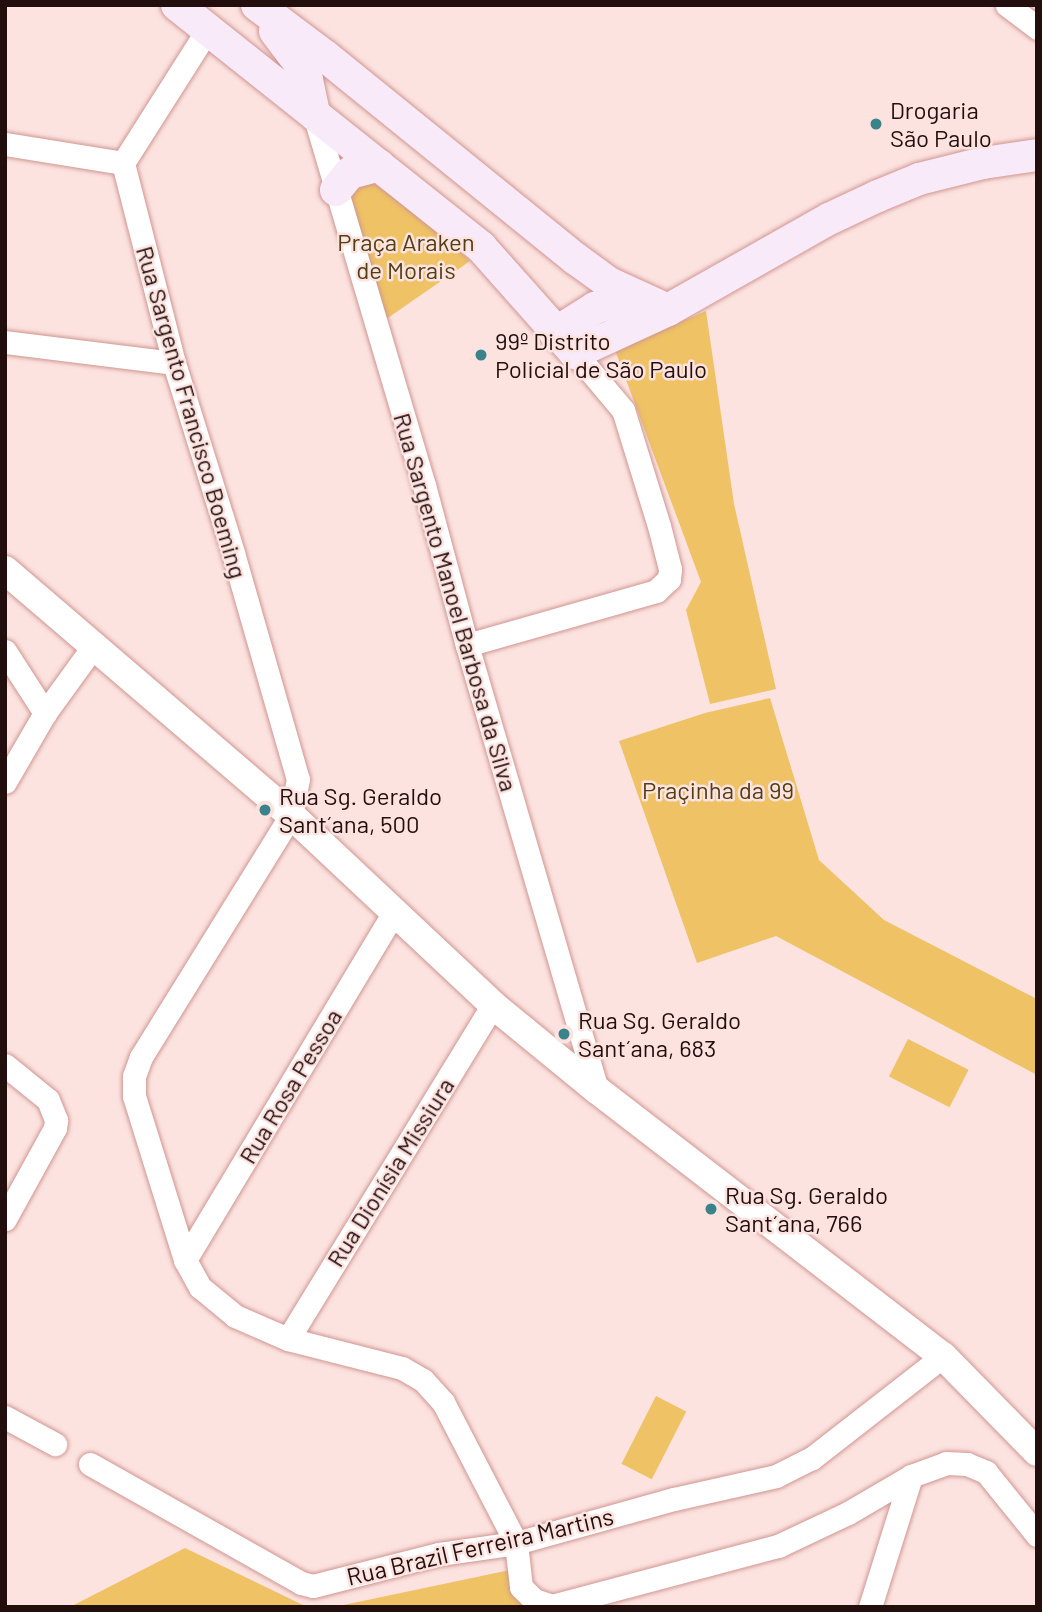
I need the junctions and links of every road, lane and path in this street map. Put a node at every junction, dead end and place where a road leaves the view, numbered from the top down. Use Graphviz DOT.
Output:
graph roads {
  1 [pos="177,5"];
  2 [pos="255,5"];
  3 [pos="1007,5"];
  4 [pos="1037,28"];
  5 [pos="208,29"];
  6 [pos="314,114"];
  7 [pos="5,144"];
  8 [pos="1037,155"];
  9 [pos="123,163"];
  10 [pos="379,165"];
  11 [pos="336,190"];
  12 [pos="631,304"];
  13 [pos="5,342"];
  14 [pos="565,343"];
  15 [pos="174,363"];
  16 [pos="6,573"];
  17 [pos="95,645"];
  18 [pos="467,645"];
  19 [pos="5,651"];
  20 [pos="45,713"];
  21 [pos="5,782"];
  22 [pos="291,815"];
  23 [pos="394,912"];
  24 [pos="493,1005"];
  25 [pos="5,1065"];
  26 [pos="597,1090"];
  27 [pos="13,1186"];
  28 [pos="5,1219"];
  29 [pos="185,1260"];
  30 [pos="288,1339"];
  31 [pos="943,1356"];
  32 [pos="5,1417"];
  33 [pos="55,1444"];
  34 [pos="1037,1452"];
  35 [pos="90,1464"];
  36 [pos="911,1476"];
  37 [pos="1037,1535"];
  38 [pos="516,1543"];
  39 [pos="870,1607"];
  1 -- 5 [label="main road"];
  2 -- 6 [label="main road"];
  2 -- 12 [label="main road"];
  3 -- 4 [label="street"];
  5 -- 6 [label="main road"];
  5 -- 9 [label="street"];
  6 -- 10 [label="main road"];
  6 -- 11 [label="street, Rua Sargento Manoel Barbosa da Silva"];
  7 -- 9 [label="street"];
  8 -- 12 [label="main road"];
  9 -- 15 [label="street, Rua Sargento Francisco Boeming"];
  10 -- 11 [label="main road"];
  10 -- 14 [label="main road"];
  11 -- 18 [label="street, Rua Sargento Manoel Barbosa da Silva"];
  12 -- 14 [label="main road"];
  13 -- 15 [label="street"];
  14 -- 18 [label="street"];
  15 -- 22 [label="street, Rua Sargento Francisco Boeming"];
  16 -- 17 [label="street"];
  17 -- 20 [label="street"];
  17 -- 22 [label="street"];
  18 -- 26 [label="street, Rua Sargento Manoel Barbosa da Silva"];
  19 -- 20 [label="street"];
  20 -- 21 [label="street"];
  22 -- 23 [label="street"];
  22 -- 29 [label="street"];
  23 -- 24 [label="street"];
  23 -- 29 [label="street, Rua Rosa Pessoa"];
  24 -- 26 [label="street"];
  24 -- 30 [label="street, Rua Dionísia Missiura"];
  25 -- 27 [label="street"];
  26 -- 31 [label="street"];
  27 -- 28 [label="street"];
  29 -- 30 [label="street"];
  30 -- 38 [label="street"];
  31 -- 34 [label="street"];
  31 -- 38 [label="street, Rua Brazil Ferreira Martins"];
  32 -- 33 [label="street"];
  35 -- 38 [label="street, Rua Brazil Ferreira Martins"];
  36 -- 37 [label="street"];
  36 -- 38 [label="street"];
  36 -- 39 [label="street"];
}
